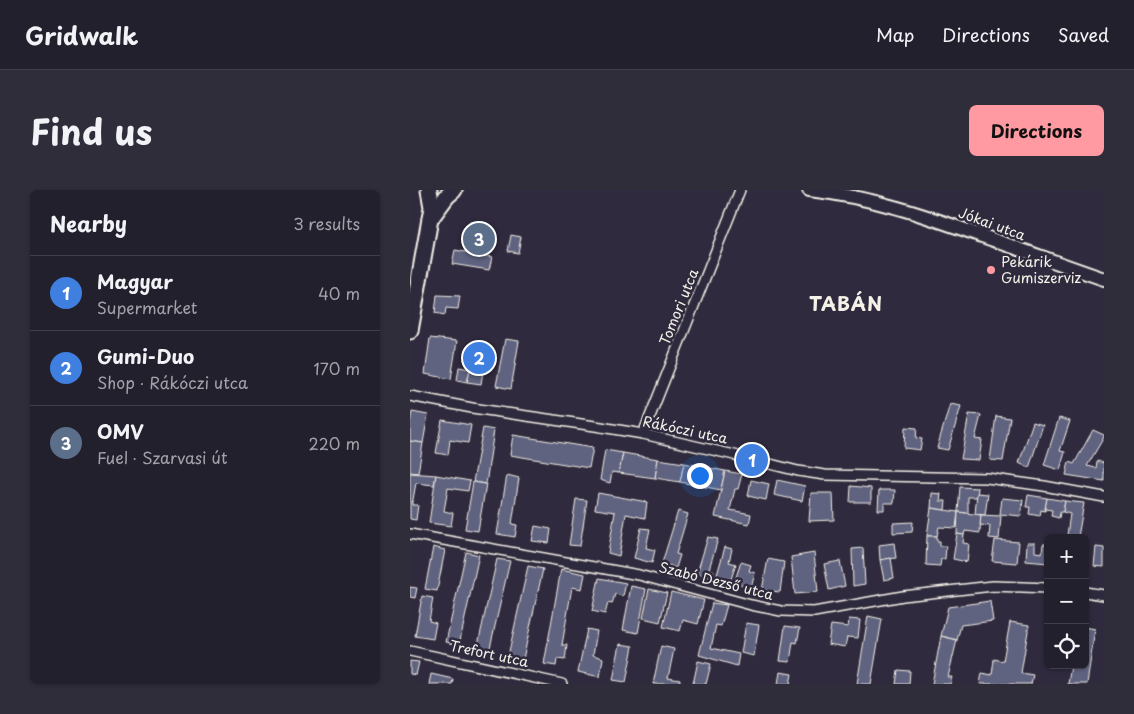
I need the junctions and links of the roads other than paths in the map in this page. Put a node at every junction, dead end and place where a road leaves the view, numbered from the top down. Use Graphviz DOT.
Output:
graph roads {
  1 [pos="429,190"];
  2 [pos="454,190"];
  3 [pos="740,190"];
  4 [pos="809,190"];
  5 [pos="430,219"];
  6 [pos="1104,280"];
  7 [pos="410,331"];
  8 [pos="410,396"];
  9 [pos="643,434"];
  10 [pos="1104,498"];
  11 [pos="410,534"];
  12 [pos="1044,588"];
  13 [pos="1089,593"];
  14 [pos="1104,595"];
  15 [pos="410,651"];
  16 [pos="562,684"];
  1 -- 5 [label="main road"];
  2 -- 5 [label="main road"];
  3 -- 9 [label="street, Tomori utca"];
  4 -- 6 [label="main road, Jókai utca"];
  5 -- 7 [label="main road"];
  8 -- 9 [label="street, Rákóczi utca"];
  9 -- 10 [label="street, Rákóczi utca"];
  11 -- 12 [label="street, Szabó Dezső utca"];
  13 -- 14 [label="street"];
  15 -- 16 [label="street, Trefort utca"];
}
